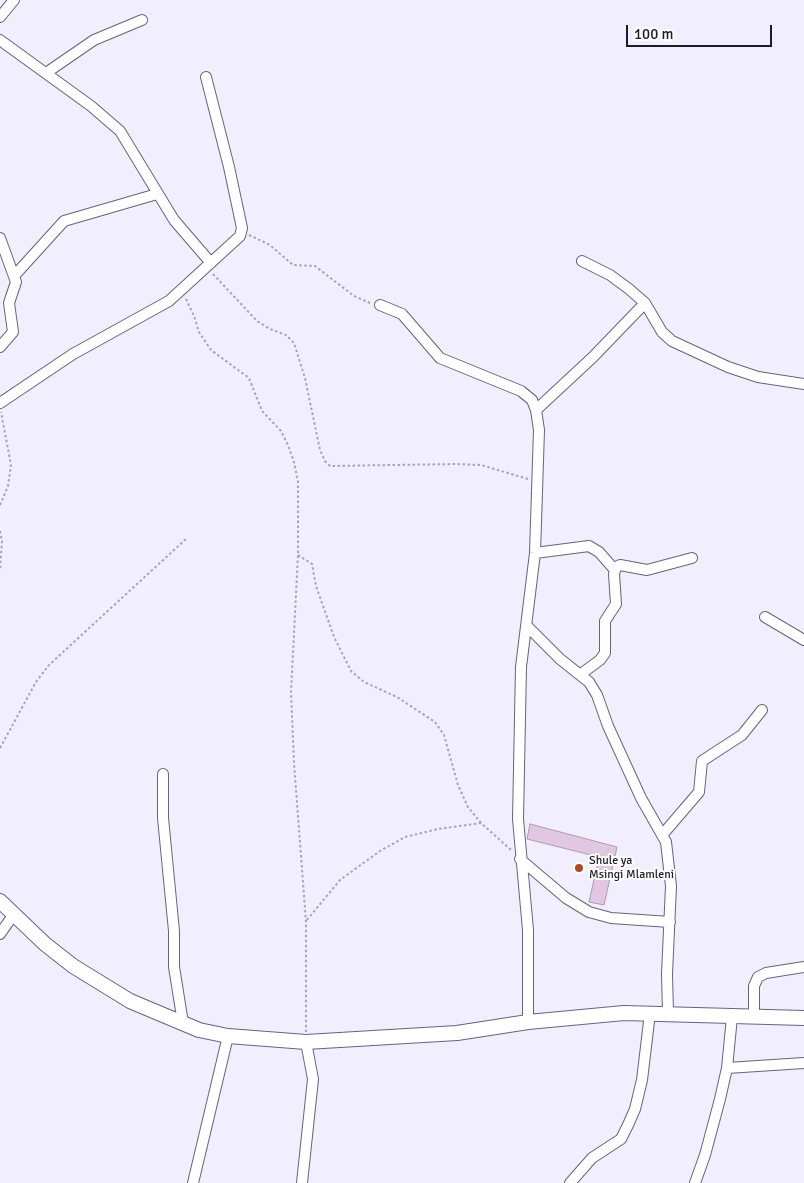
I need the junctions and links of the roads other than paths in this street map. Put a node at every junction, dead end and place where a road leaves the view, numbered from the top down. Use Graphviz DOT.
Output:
graph roads {
  1 [pos="14,0"];
  2 [pos="0,17"];
  3 [pos="142,20"];
  4 [pos="0,40"];
  5 [pos="46,73"];
  6 [pos="206,77"];
  7 [pos="157,194"];
  8 [pos="0,238"];
  9 [pos="582,261"];
  10 [pos="209,265"];
  11 [pos="15,275"];
  12 [pos="645,303"];
  13 [pos="380,305"];
  14 [pos="0,347"];
  15 [pos="804,384"];
  16 [pos="0,402"];
  17 [pos="536,410"];
  18 [pos="535,553"];
  19 [pos="692,558"];
  20 [pos="614,569"];
  21 [pos="765,617"];
  22 [pos="526,625"];
  23 [pos="804,640"];
  24 [pos="581,674"];
  25 [pos="762,710"];
  26 [pos="162,774"];
  27 [pos="663,834"];
  28 [pos="520,859"];
  29 [pos="0,901"];
  30 [pos="14,914"];
  31 [pos="670,922"];
  32 [pos="0,934"];
  33 [pos="804,967"];
  34 [pos="650,1013"];
  35 [pos="668,1013"];
  36 [pos="732,1017"];
  37 [pos="754,1017"];
  38 [pos="804,1018"];
  39 [pos="528,1022"];
  40 [pos="183,1024"];
  41 [pos="228,1036"];
  42 [pos="306,1042"];
  43 [pos="804,1063"];
  44 [pos="727,1068"];
  45 [pos="193,1183"];
  46 [pos="302,1183"];
  47 [pos="570,1183"];
  48 [pos="695,1183"];
  1 -- 2 [label="street"];
  3 -- 5 [label="street"];
  4 -- 5 [label="street"];
  5 -- 7 [label="street"];
  6 -- 10 [label="street"];
  7 -- 10 [label="street"];
  7 -- 11 [label="street"];
  8 -- 11 [label="street"];
  9 -- 12 [label="street"];
  10 -- 16 [label="street"];
  11 -- 14 [label="street"];
  12 -- 15 [label="street"];
  12 -- 17 [label="street"];
  13 -- 17 [label="street"];
  17 -- 18 [label="street"];
  18 -- 20 [label="street"];
  18 -- 22 [label="street"];
  19 -- 20 [label="street"];
  20 -- 24 [label="street"];
  21 -- 23 [label="street"];
  22 -- 24 [label="street"];
  22 -- 28 [label="street"];
  24 -- 27 [label="street"];
  25 -- 27 [label="street"];
  26 -- 40 [label="street"];
  27 -- 31 [label="street"];
  28 -- 31 [label="street"];
  28 -- 39 [label="street"];
  29 -- 30 [label="main road"];
  30 -- 32 [label="street"];
  30 -- 40 [label="main road"];
  31 -- 35 [label="street"];
  33 -- 37 [label="street"];
  34 -- 35 [label="main road"];
  34 -- 39 [label="main road"];
  34 -- 47 [label="street"];
  35 -- 36 [label="main road"];
  36 -- 37 [label="main road"];
  36 -- 44 [label="street"];
  37 -- 38 [label="main road"];
  39 -- 42 [label="main road"];
  40 -- 41 [label="main road"];
  41 -- 42 [label="main road"];
  41 -- 45 [label="street"];
  42 -- 46 [label="street"];
  43 -- 44 [label="street"];
  44 -- 48 [label="street"];
}
